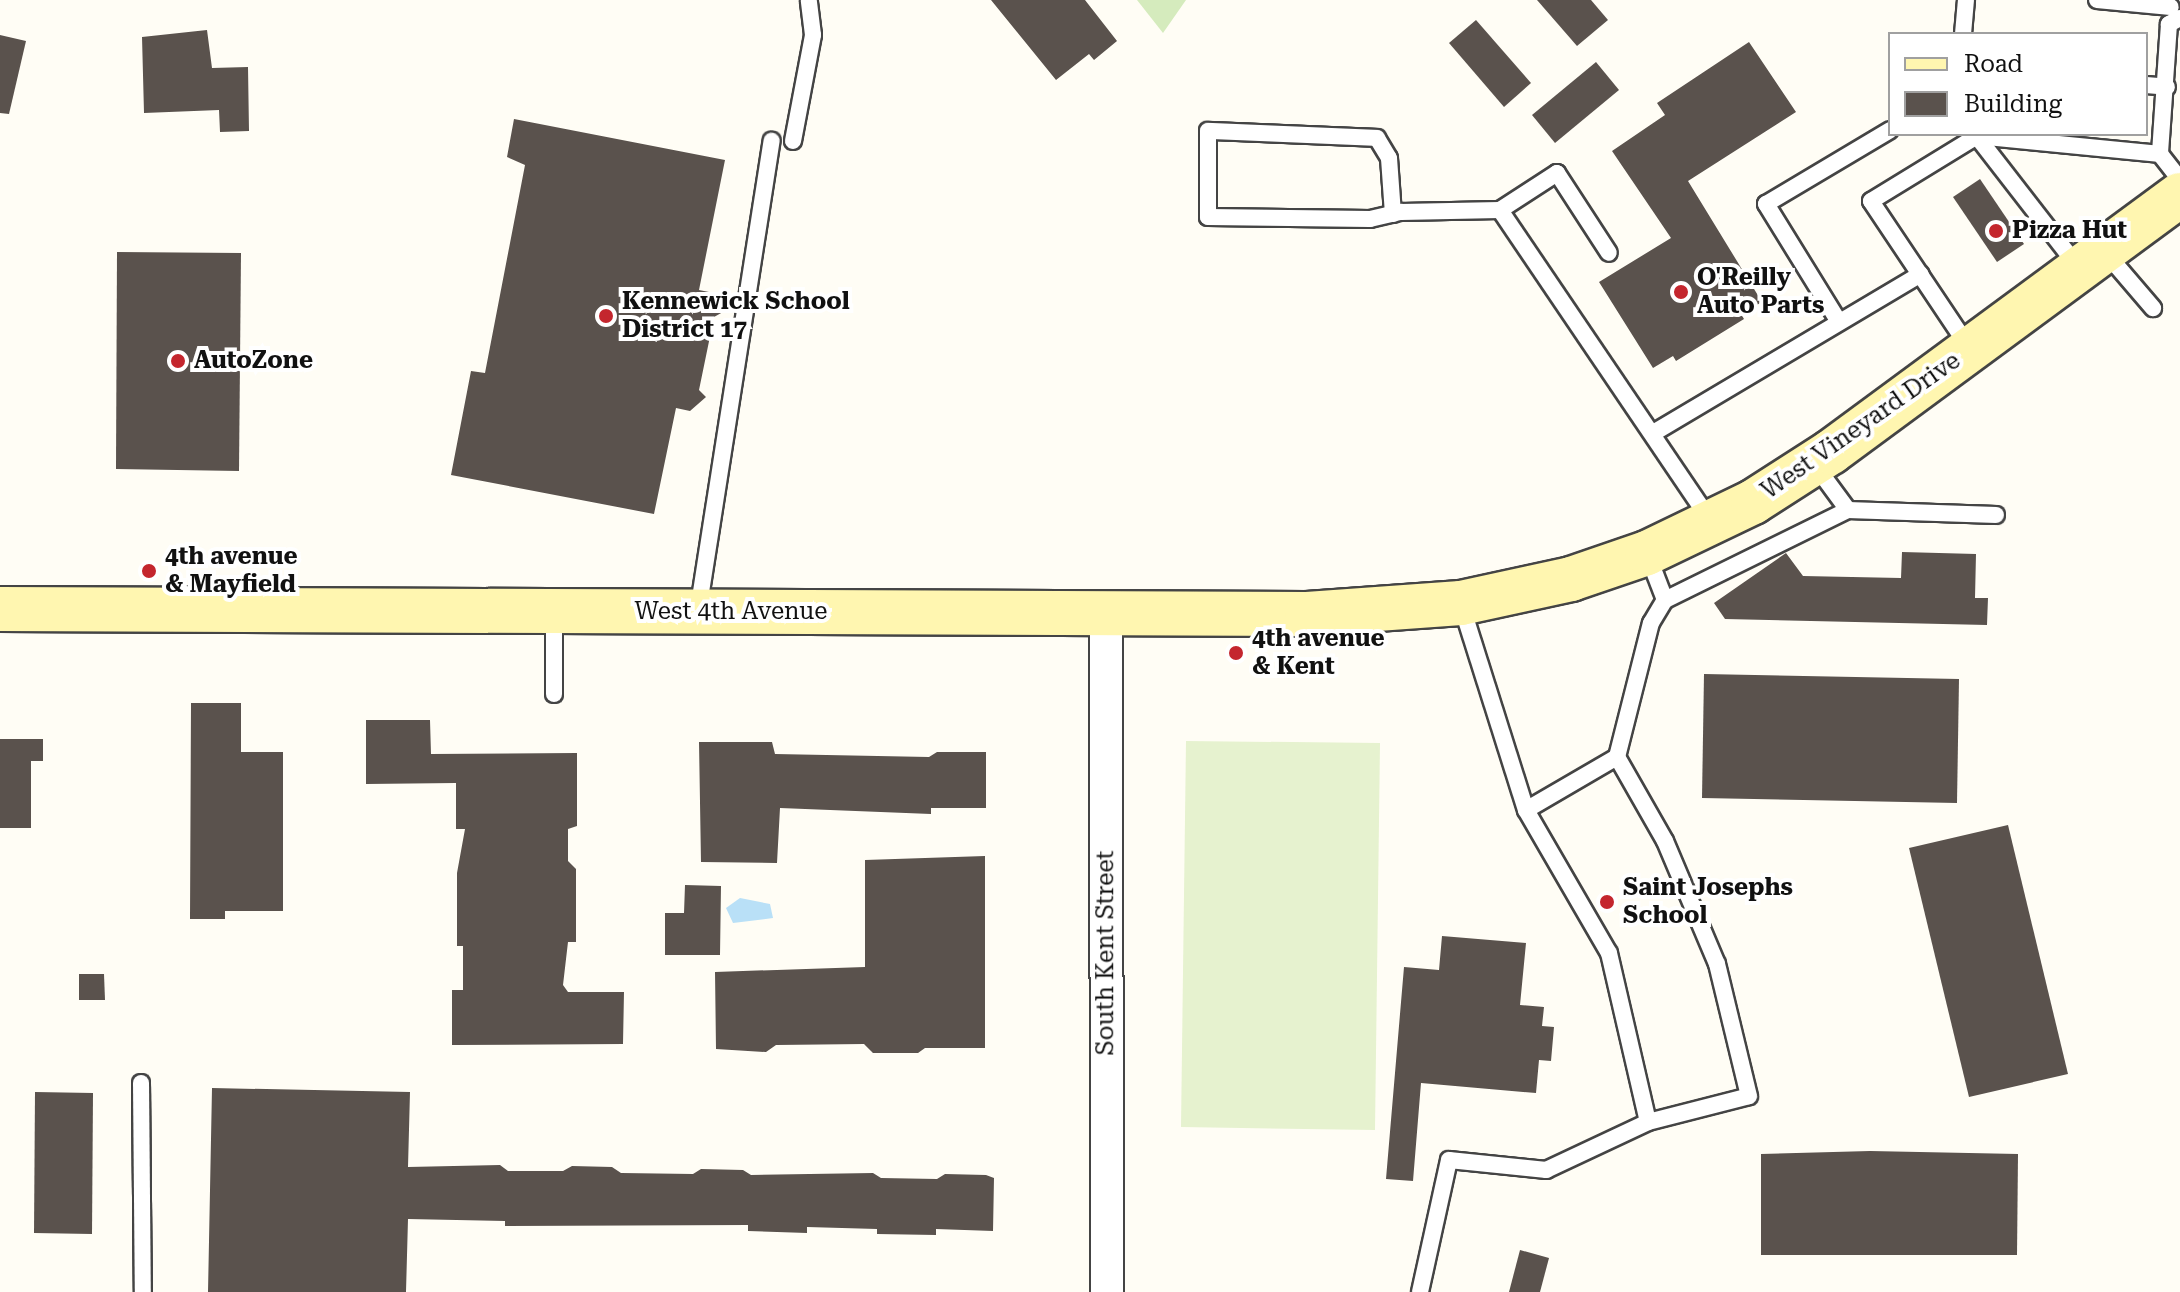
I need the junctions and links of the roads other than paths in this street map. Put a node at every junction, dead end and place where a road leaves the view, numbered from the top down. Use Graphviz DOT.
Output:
graph roads {
  1 [pos="809,0"];
  2 [pos="1966,0"];
  3 [pos="2097,0"];
  4 [pos="2173,12"];
  5 [pos="1963,32"];
  6 [pos="2148,85"];
  7 [pos="2167,87"];
  8 [pos="1888,131"];
  9 [pos="1974,136"];
  10 [pos="1977,136"];
  11 [pos="1986,136"];
  12 [pos="772,141"];
  13 [pos="793,141"];
  14 [pos="2160,154"];
  15 [pos="2180,180"];
  16 [pos="2180,195"];
  17 [pos="1500,210"];
  18 [pos="1393,214"];
  19 [pos="1609,253"];
  20 [pos="2092,260"];
  21 [pos="1921,274"];
  22 [pos="2153,308"];
  23 [pos="1839,322"];
  24 [pos="1970,349"];
  25 [pos="1655,432"];
  26 [pos="1814,463"];
  27 [pos="1848,510"];
  28 [pos="1996,515"];
  29 [pos="1712,522"];
  30 [pos="1647,553"];
  31 [pos="1665,600"];
  32 [pos="1461,603"];
  33 [pos="0,609"];
  34 [pos="554,611"];
  35 [pos="698,612"];
  36 [pos="1106,614"];
  37 [pos="554,694"];
  38 [pos="1617,757"];
  39 [pos="1526,810"];
  40 [pos="141,1083"];
  41 [pos="1648,1122"];
  42 [pos="143,1292"];
  43 [pos="1107,1292"];
  44 [pos="1420,1292"];
  1 -- 13 [label="lane"];
  2 -- 5 [label="lane"];
  3 -- 4 [label="lane"];
  4 -- 7 [label="lane"];
  6 -- 7 [label="lane"];
  7 -- 14 [label="lane"];
  8 -- 23 [label="lane"];
  9 -- 21 [label="lane"];
  10 -- 20 [label="lane"];
  11 -- 14 [label="lane"];
  12 -- 35 [label="lane"];
  14 -- 15 [label="lane"];
  16 -- 20 [label="main road, West Vineyard Drive"];
  17 -- 18 [label="lane"];
  17 -- 19 [label="lane"];
  17 -- 25 [label="lane"];
  18 -- 18 [label="lane"];
  20 -- 22 [label="lane"];
  20 -- 24 [label="main road, West Vineyard Drive"];
  21 -- 23 [label="lane"];
  21 -- 24 [label="lane"];
  23 -- 25 [label="lane"];
  24 -- 26 [label="main road, West Vineyard Drive"];
  25 -- 29 [label="lane"];
  26 -- 27 [label="lane"];
  26 -- 29 [label="main road, West Vineyard Drive"];
  27 -- 28 [label="lane"];
  27 -- 31 [label="lane"];
  29 -- 30 [label="main road, West Vineyard Drive"];
  30 -- 31 [label="lane"];
  30 -- 32 [label="main road, West Vineyard Drive"];
  31 -- 38 [label="lane"];
  32 -- 36 [label="main road, West 4th Avenue"];
  32 -- 39 [label="lane"];
  33 -- 34 [label="main road, West 4th Avenue"];
  34 -- 35 [label="main road, West 4th Avenue"];
  34 -- 37 [label="lane"];
  35 -- 36 [label="main road, West 4th Avenue"];
  36 -- 43 [label="street, South Kent Street"];
  38 -- 39 [label="lane"];
  38 -- 41 [label="lane"];
  39 -- 41 [label="lane"];
  40 -- 42 [label="lane"];
  41 -- 44 [label="lane"];
}
